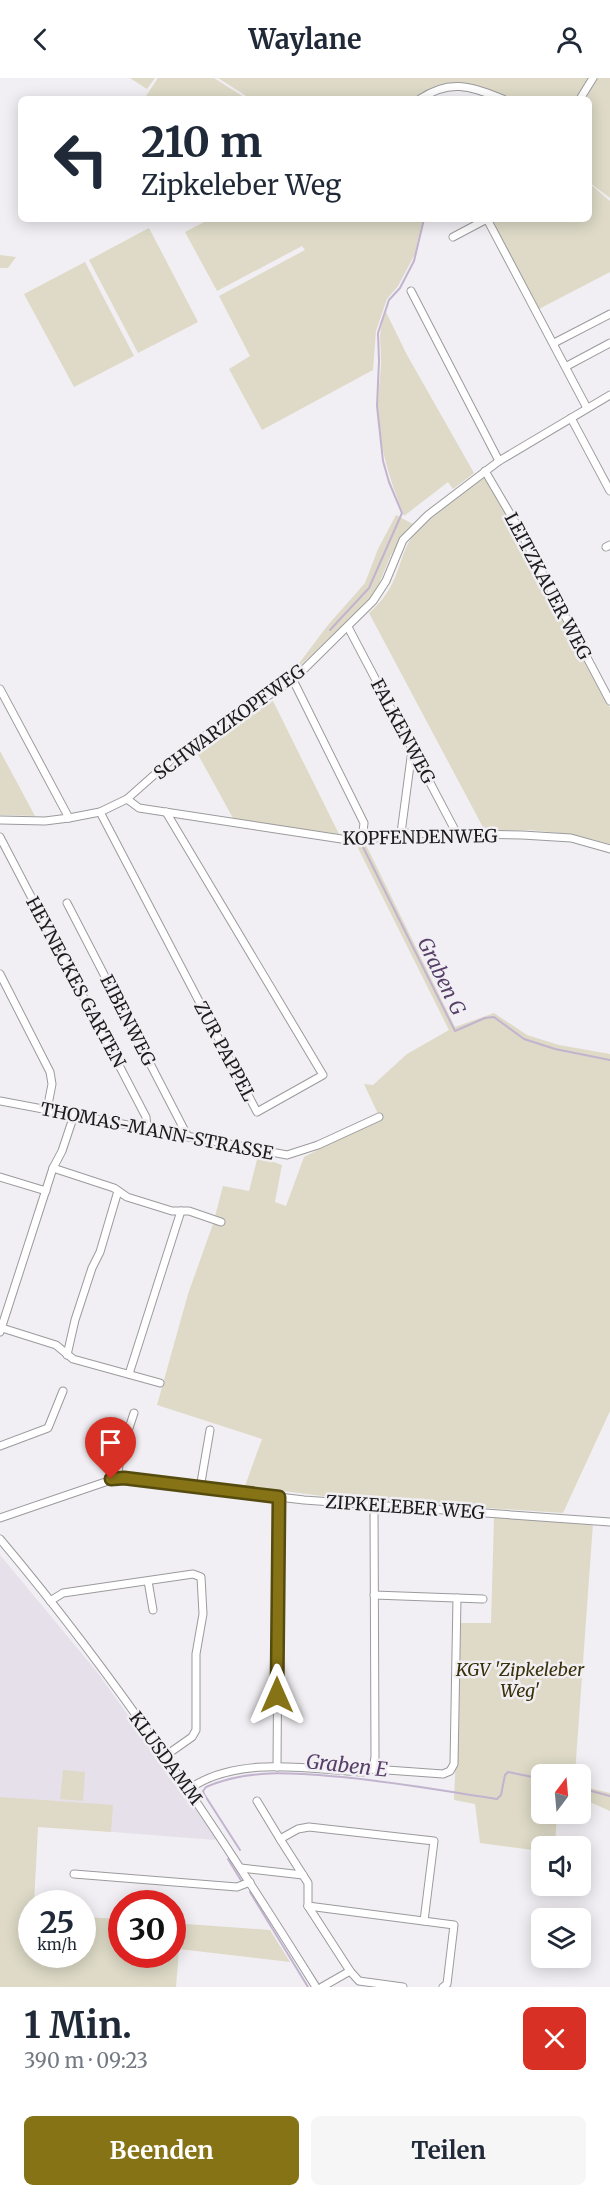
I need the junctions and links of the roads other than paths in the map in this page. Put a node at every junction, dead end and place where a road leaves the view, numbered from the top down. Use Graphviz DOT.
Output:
graph roads {
  1 [pos="593,78"];
  2 [pos="425,96"];
  3 [pos="496,96"];
  4 [pos="582,96"];
  5 [pos="481,222"];
  6 [pos="489,222"];
  7 [pos="453,237"];
  8 [pos="411,291"];
  9 [pos="610,314"];
  10 [pos="554,343"];
  11 [pos="610,343"];
  12 [pos="567,366"];
  13 [pos="610,395"];
  14 [pos="588,408"];
  15 [pos="571,418"];
  16 [pos="499,461"];
  17 [pos="485,471"];
  18 [pos="610,491"];
  19 [pos="348,627"];
  20 [pos="293,680"];
  21 [pos="0,689"];
  22 [pos="610,701"];
  23 [pos="412,749"];
  24 [pos="127,799"];
  25 [pos="100,812"];
  26 [pos="166,812"];
  27 [pos="69,818"];
  28 [pos="0,820"];
  29 [pos="400,833"];
  30 [pos="457,834"];
  31 [pos="0,837"];
  32 [pos="362,841"];
  33 [pos="610,849"];
  34 [pos="68,903"];
  35 [pos="0,974"];
  36 [pos="0,1101"];
  37 [pos="48,1110"];
  38 [pos="74,1115"];
  39 [pos="379,1117"];
  40 [pos="147,1128"];
  41 [pos="188,1137"];
  42 [pos="53,1168"];
  43 [pos="0,1177"];
  44 [pos="45,1191"];
  45 [pos="118,1191"];
  46 [pos="181,1211"];
  47 [pos="221,1222"];
  48 [pos="0,1304"];
  49 [pos="8,1307"];
  50 [pos="1,1330"];
  51 [pos="67,1355"];
  52 [pos="129,1374"];
  53 [pos="160,1383"];
  54 [pos="63,1391"];
  55 [pos="134,1413"];
  56 [pos="210,1430"];
  57 [pos="0,1446"];
  58 [pos="117,1478"];
  59 [pos="200,1488"];
  60 [pos="279,1497"];
  61 [pos="374,1505"];
  62 [pos="0,1518"];
  63 [pos="610,1522"];
  64 [pos="0,1539"];
  65 [pos="148,1581"];
  66 [pos="374,1595"];
  67 [pos="457,1598"];
  68 [pos="483,1599"];
  69 [pos="50,1601"];
  70 [pos="153,1610"];
  71 [pos="165,1756"];
  72 [pos="277,1767"];
  73 [pos="373,1769"];
  74 [pos="189,1789"];
  75 [pos="257,1801"];
  76 [pos="280,1839"];
  77 [pos="241,1868"];
  78 [pos="74,1874"];
  79 [pos="303,1875"];
  80 [pos="250,1882"];
  81 [pos="308,1906"];
  82 [pos="424,1921"];
  83 [pos="350,1971"];
  84 [pos="316,1987"];
  85 [pos="322,1987"];
  86 [pos="402,1987"];
  87 [pos="443,1987"];
  1 -- 4 [label="street"];
  2 -- 3 [label="street"];
  5 -- 7 [label="street"];
  6 -- 10 [label="street"];
  8 -- 16 [label="street"];
  9 -- 10 [label="street"];
  10 -- 12 [label="street"];
  11 -- 12 [label="street"];
  12 -- 14 [label="street"];
  13 -- 14 [label="street, SCHWARZKOPFWEG"];
  14 -- 15 [label="street, SCHWARZKOPFWEG"];
  15 -- 16 [label="street, SCHWARZKOPFWEG"];
  15 -- 18 [label="street"];
  16 -- 17 [label="street, SCHWARZKOPFWEG"];
  17 -- 19 [label="street, SCHWARZKOPFWEG"];
  17 -- 22 [label="street, LEITZKAUER WEG"];
  19 -- 20 [label="street, SCHWARZKOPFWEG"];
  19 -- 23 [label="street, FALKENWEG"];
  20 -- 24 [label="street, SCHWARZKOPFWEG"];
  20 -- 32 [label="street"];
  21 -- 27 [label="street"];
  23 -- 29 [label="street"];
  23 -- 30 [label="street, FALKENWEG"];
  24 -- 25 [label="street, SCHWARZKOPFWEG"];
  24 -- 26 [label="street, KOPFENDENWEG"];
  25 -- 26 [label="street, ZUR PAPPEL"];
  25 -- 27 [label="street, SCHWARZKOPFWEG"];
  26 -- 32 [label="street, KOPFENDENWEG"];
  27 -- 28 [label="street, SCHWARZKOPFWEG"];
  29 -- 30 [label="street, KOPFENDENWEG"];
  29 -- 32 [label="street, KOPFENDENWEG"];
  30 -- 33 [label="street, KOPFENDENWEG"];
  31 -- 40 [label="street, HEYNECKES GARTEN"];
  34 -- 41 [label="street, EIBENWEG"];
  35 -- 37 [label="street"];
  36 -- 37 [label="street, THOMAS-MANN-STRASSE"];
  37 -- 38 [label="street, THOMAS-MANN-STRASSE"];
  38 -- 40 [label="street, THOMAS-MANN-STRASSE"];
  38 -- 42 [label="street"];
  39 -- 41 [label="street, THOMAS-MANN-STRASSE"];
  40 -- 41 [label="street, THOMAS-MANN-STRASSE"];
  42 -- 44 [label="street"];
  42 -- 45 [label="street"];
  43 -- 44 [label="street"];
  44 -- 49 [label="street"];
  45 -- 46 [label="street"];
  45 -- 51 [label="street"];
  46 -- 47 [label="street"];
  46 -- 52 [label="street"];
  48 -- 49 [label="street"];
  49 -- 50 [label="street"];
  50 -- 51 [label="street"];
  51 -- 52 [label="street"];
  52 -- 53 [label="street"];
  54 -- 57 [label="street"];
  55 -- 58 [label="street"];
  56 -- 59 [label="street"];
  58 -- 59 [label="street, ZIPKELEBER WEG"];
  58 -- 62 [label="street, ZIPKELEBER WEG"];
  59 -- 60 [label="street, ZIPKELEBER WEG"];
  60 -- 61 [label="street, ZIPKELEBER WEG"];
  60 -- 72 [label="street"];
  61 -- 63 [label="street, ZIPKELEBER WEG"];
  61 -- 66 [label="street"];
  64 -- 69 [label="street, KLUSDAMM"];
  65 -- 69 [label="street"];
  65 -- 70 [label="street"];
  65 -- 71 [label="street"];
  66 -- 67 [label="street"];
  66 -- 73 [label="street"];
  67 -- 68 [label="street"];
  67 -- 73 [label="street"];
  69 -- 71 [label="street, KLUSDAMM"];
  71 -- 74 [label="street, KLUSDAMM"];
  72 -- 73 [label="street"];
  72 -- 74 [label="street"];
  74 -- 77 [label="street, KLUSDAMM"];
  75 -- 76 [label="street"];
  76 -- 79 [label="street"];
  76 -- 82 [label="street"];
  77 -- 79 [label="street"];
  77 -- 80 [label="street, KLUSDAMM"];
  78 -- 80 [label="street"];
  79 -- 81 [label="street"];
  80 -- 84 [label="street, KLUSDAMM"];
  81 -- 82 [label="street"];
  81 -- 83 [label="street"];
  82 -- 87 [label="street"];
  83 -- 85 [label="street"];
  83 -- 86 [label="street"];
}
